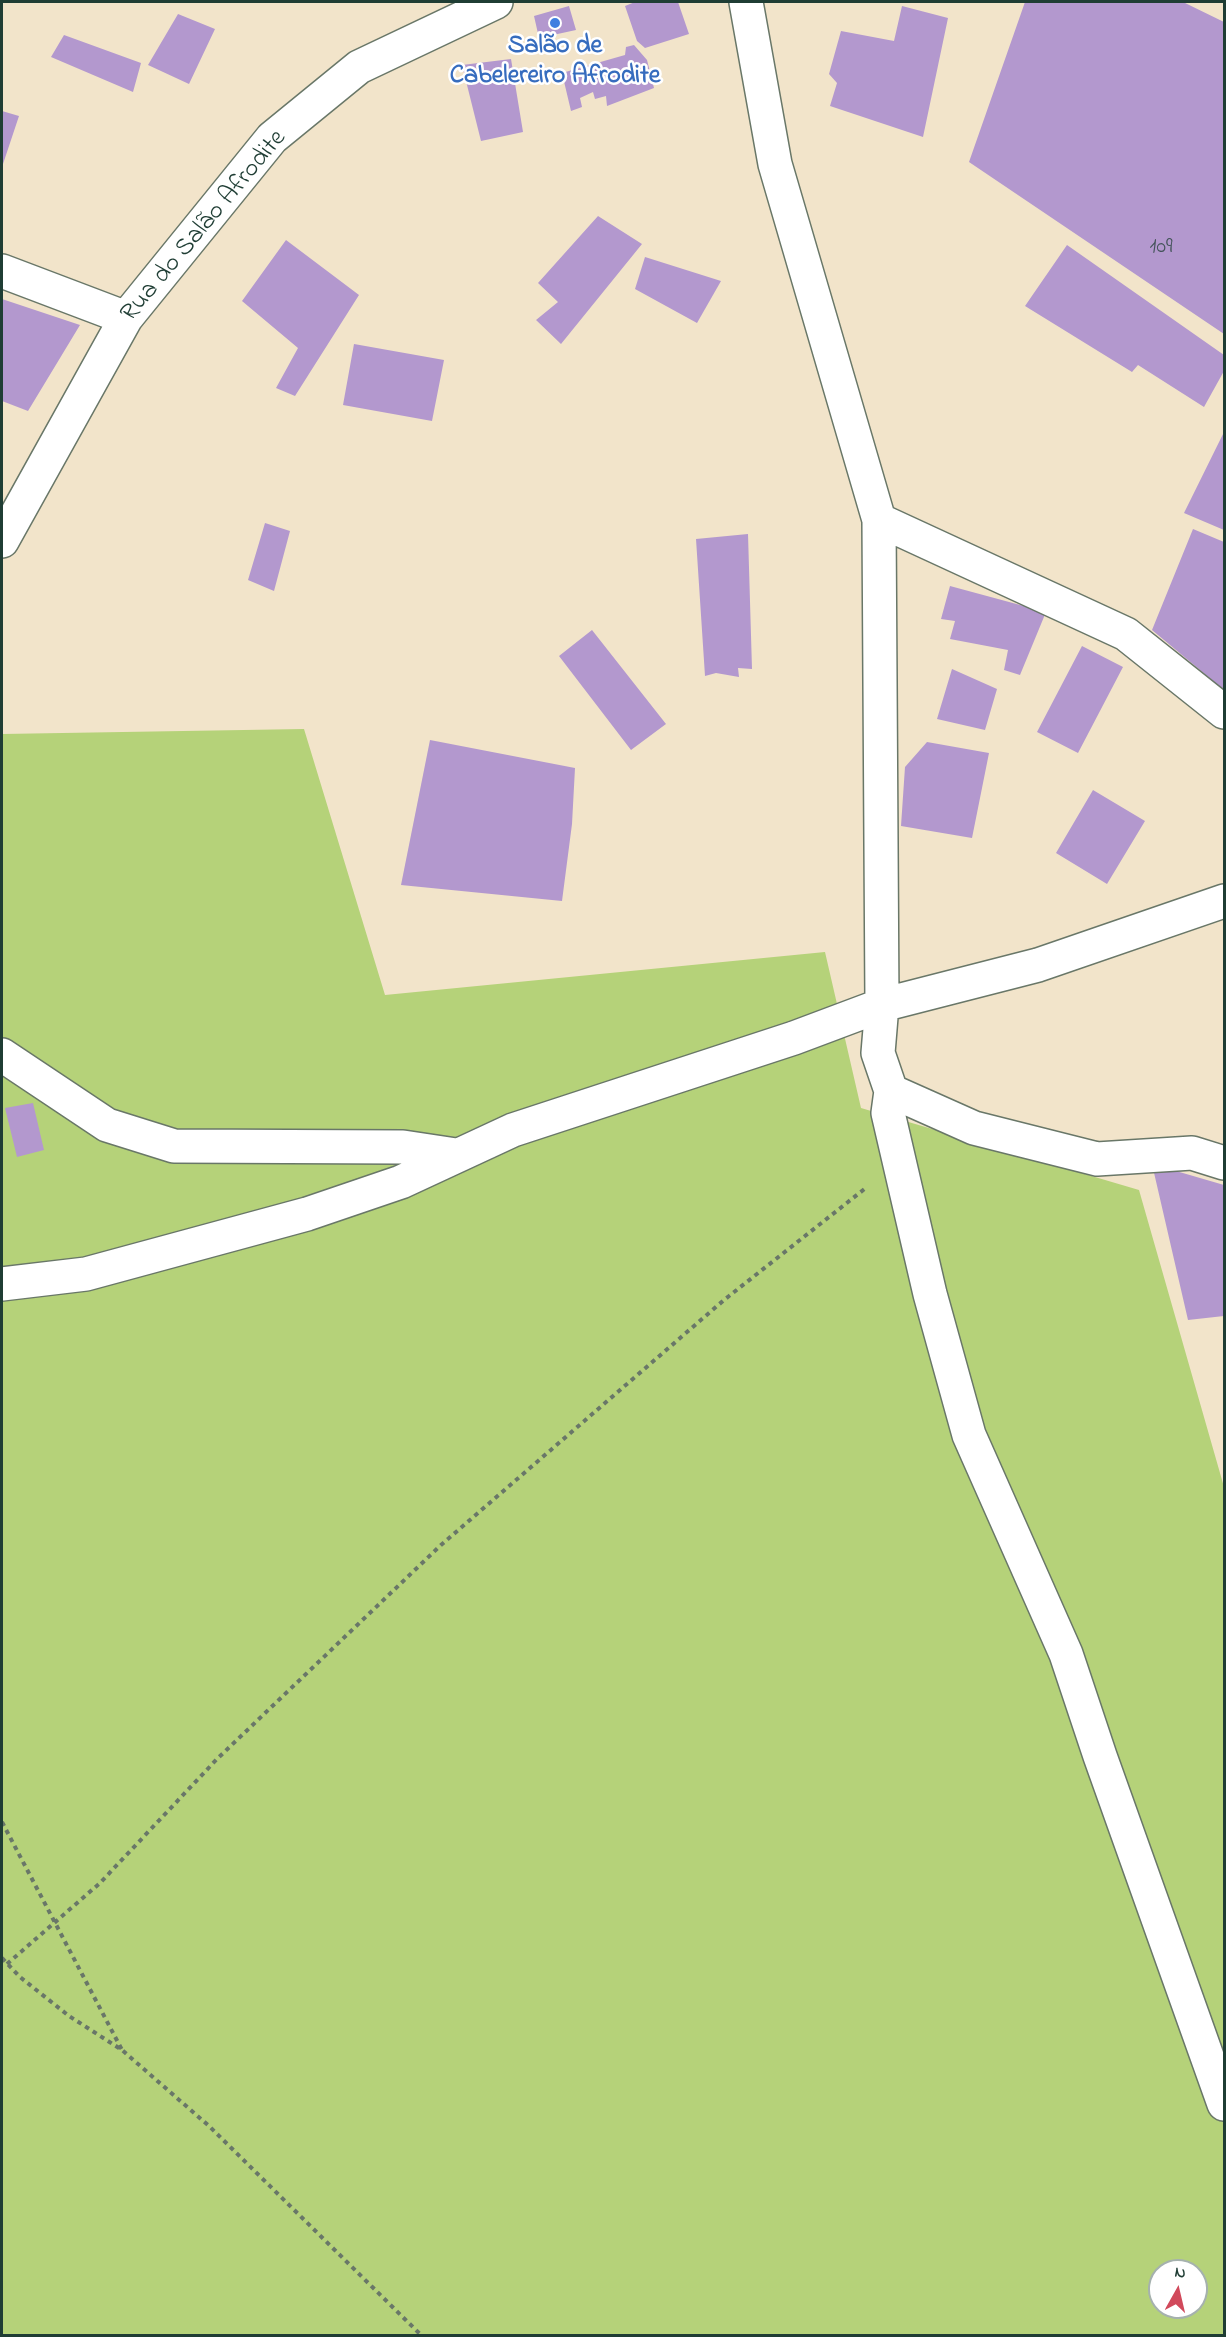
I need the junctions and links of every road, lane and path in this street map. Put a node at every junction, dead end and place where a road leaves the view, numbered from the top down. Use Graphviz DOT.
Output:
graph roads {
  1 [pos="496,2"];
  2 [pos="746,2"];
  3 [pos="2,271"];
  4 [pos="126,318"];
  5 [pos="879,520"];
  6 [pos="2,540"];
  7 [pos="1224,712"];
  8 [pos="1224,901"];
  9 [pos="882,1005"];
  10 [pos="2,1054"];
  11 [pos="891,1090"];
  12 [pos="456,1155"];
  13 [pos="899,1162"];
  14 [pos="1224,1163"];
  15 [pos="2,1284"];
  16 [pos="2,1822"];
  17 [pos="54,1922"];
  18 [pos="2,1958"];
  19 [pos="7,1964"];
  20 [pos="122,2050"];
  21 [pos="1224,2104"];
  22 [pos="422,2336"];
  1 -- 4 [label="street, Rua do Salão Afrodite"];
  2 -- 5 [label="street"];
  3 -- 4 [label="street"];
  4 -- 6 [label="street, Rua do Salão Afrodite"];
  5 -- 7 [label="street"];
  5 -- 9 [label="street"];
  8 -- 9 [label="street"];
  9 -- 11 [label="street"];
  9 -- 12 [label="street"];
  10 -- 12 [label="street"];
  11 -- 13 [label="street"];
  11 -- 14 [label="street"];
  12 -- 15 [label="street"];
  13 -- 17 [label="path"];
  13 -- 21 [label="street"];
  16 -- 17 [label="path"];
  17 -- 19 [label="path"];
  17 -- 20 [label="path"];
  18 -- 19 [label="path"];
  19 -- 20 [label="path"];
  20 -- 22 [label="path"];
}
